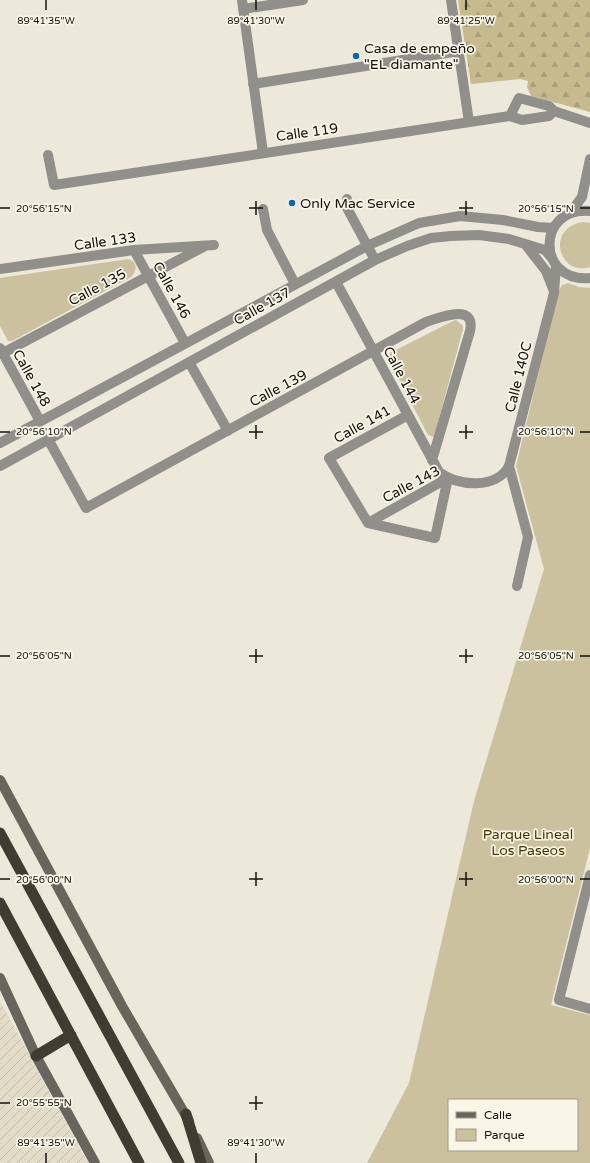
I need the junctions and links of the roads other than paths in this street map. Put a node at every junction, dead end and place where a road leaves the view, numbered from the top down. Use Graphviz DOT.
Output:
graph roads {
  1 [pos="303,0"];
  2 [pos="452,0"];
  3 [pos="243,5"];
  4 [pos="459,51"];
  5 [pos="253,84"];
  6 [pos="554,111"];
  7 [pos="510,116"];
  8 [pos="469,122"];
  9 [pos="590,123"];
  10 [pos="263,153"];
  11 [pos="48,155"];
  12 [pos="590,159"];
  13 [pos="347,199"];
  14 [pos="263,209"];
  15 [pos="590,211"];
  16 [pos="571,212"];
  17 [pos="553,228"];
  18 [pos="524,244"];
  19 [pos="209,246"];
  20 [pos="367,246"];
  21 [pos="134,250"];
  22 [pos="551,257"];
  23 [pos="375,260"];
  24 [pos="556,266"];
  25 [pos="0,269"];
  26 [pos="148,276"];
  27 [pos="590,278"];
  28 [pos="336,282"];
  29 [pos="295,284"];
  30 [pos="554,293"];
  31 [pos="240,314"];
  32 [pos="250,329"];
  33 [pos="186,343"];
  34 [pos="1,350"];
  35 [pos="374,352"];
  36 [pos="189,362"];
  37 [pos="133,371"];
  38 [pos="143,387"];
  39 [pos="408,415"];
  40 [pos="40,421"];
  41 [pos="228,431"];
  42 [pos="48,439"];
  43 [pos="0,443"];
  44 [pos="432,460"];
  45 [pos="0,466"];
  46 [pos="509,466"];
  47 [pos="448,478"];
  48 [pos="368,523"];
  49 [pos="517,586"];
  50 [pos="0,780"];
  51 [pos="0,833"];
  52 [pos="590,875"];
  53 [pos="0,903"];
  54 [pos="0,978"];
  55 [pos="590,1009"];
  56 [pos="71,1035"];
  57 [pos="36,1056"];
  58 [pos="186,1114"];
  59 [pos="95,1163"];
  60 [pos="139,1163"];
  61 [pos="179,1163"];
  62 [pos="201,1163"];
  63 [pos="209,1163"];
  1 -- 3 [label="street"];
  2 -- 4 [label="street"];
  3 -- 5 [label="street"];
  4 -- 5 [label="street"];
  4 -- 8 [label="street"];
  5 -- 10 [label="street"];
  6 -- 7 [label="street, Calle 119"];
  6 -- 7 [label="street"];
  6 -- 9 [label="street"];
  7 -- 8 [label="street, Calle 119"];
  8 -- 10 [label="street, Calle 119"];
  10 -- 11 [label="street, Calle 119"];
  12 -- 16 [label="street"];
  13 -- 20 [label="street"];
  14 -- 29 [label="street"];
  15 -- 16 [label="street"];
  16 -- 17 [label="street"];
  17 -- 20 [label="street, Calle 137"];
  17 -- 22 [label="street"];
  18 -- 22 [label="street, Calle 137"];
  18 -- 23 [label="street, Calle 137"];
  18 -- 30 [label="street"];
  19 -- 21 [label="street, Calle 133"];
  19 -- 26 [label="street, Calle 135"];
  20 -- 23 [label="street"];
  20 -- 29 [label="street, Calle 137"];
  21 -- 25 [label="street, Calle 133"];
  21 -- 26 [label="street, Calle 146"];
  22 -- 24 [label="street"];
  23 -- 28 [label="street, Calle 137"];
  24 -- 27 [label="street"];
  24 -- 30 [label="street, Calle 140C"];
  26 -- 33 [label="street, Calle 146"];
  26 -- 34 [label="street, Calle 135"];
  28 -- 32 [label="street, Calle 137"];
  28 -- 35 [label="street, Calle 144"];
  29 -- 31 [label="street, Calle 137"];
  30 -- 46 [label="street, Calle 140C"];
  31 -- 32 [label="street"];
  31 -- 33 [label="street, Calle 137"];
  32 -- 36 [label="street, Calle 137"];
  33 -- 37 [label="street, Calle 137"];
  34 -- 40 [label="street, Calle 148"];
  35 -- 39 [label="street, Calle 144"];
  35 -- 41 [label="street, Calle 139"];
  35 -- 44 [label="street, Calle 139"];
  36 -- 38 [label="street, Calle 137"];
  36 -- 41 [label="street"];
  37 -- 38 [label="street"];
  37 -- 40 [label="street, Calle 137"];
  38 -- 42 [label="street, Calle 137"];
  39 -- 44 [label="street, Calle 144"];
  39 -- 48 [label="street, Calle 141"];
  40 -- 43 [label="street, Calle 137"];
  41 -- 42 [label="street, Calle 139"];
  42 -- 45 [label="street, Calle 137"];
  44 -- 47 [label="street, Calle 144"];
  46 -- 47 [label="street, Calle 143"];
  46 -- 49 [label="street, Calle 140C"];
  47 -- 48 [label="street, Calle 143"];
  47 -- 48 [label="street"];
  50 -- 58 [label="main road"];
  51 -- 61 [label="highway"];
  52 -- 55 [label="street"];
  53 -- 56 [label="highway"];
  54 -- 57 [label="main road"];
  56 -- 57 [label="highway"];
  56 -- 60 [label="highway"];
  57 -- 59 [label="main road"];
  58 -- 62 [label="highway"];
  58 -- 63 [label="main road"];
}
